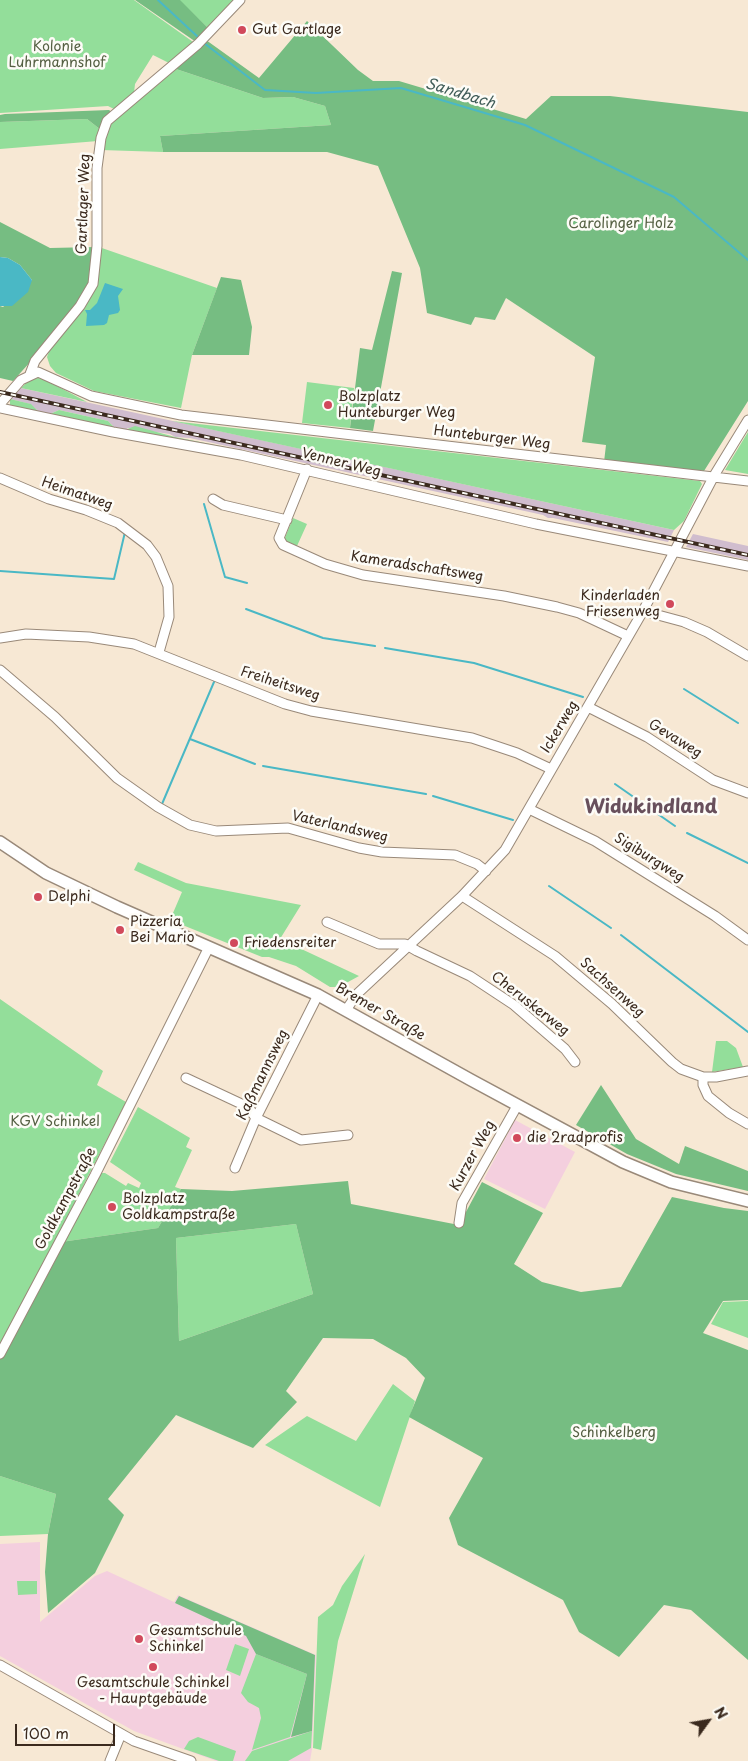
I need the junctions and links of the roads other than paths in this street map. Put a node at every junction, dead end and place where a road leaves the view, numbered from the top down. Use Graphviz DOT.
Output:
graph roads {
  1 [pos="240,0"];
  2 [pos="30,374"];
  3 [pos="0,406"];
  4 [pos="748,420"];
  5 [pos="306,469"];
  6 [pos="714,477"];
  7 [pos="0,478"];
  8 [pos="748,481"];
  9 [pos="213,499"];
  10 [pos="287,520"];
  11 [pos="675,551"];
  12 [pos="748,566"];
  13 [pos="643,611"];
  14 [pos="628,636"];
  15 [pos="0,638"];
  16 [pos="159,652"];
  17 [pos="748,656"];
  18 [pos="0,670"];
  19 [pos="588,708"];
  20 [pos="551,769"];
  21 [pos="748,793"];
  22 [pos="529,809"];
  23 [pos="0,842"];
  24 [pos="486,872"];
  25 [pos="462,896"];
  26 [pos="327,922"];
  27 [pos="748,940"];
  28 [pos="409,946"];
  29 [pos="208,949"];
  30 [pos="318,995"];
  31 [pos="346,1010"];
  32 [pos="575,1062"];
  33 [pos="748,1071"];
  34 [pos="703,1077"];
  35 [pos="186,1078"];
  36 [pos="517,1106"];
  37 [pos="256,1118"];
  38 [pos="748,1124"];
  39 [pos="348,1135"];
  40 [pos="235,1168"];
  41 [pos="748,1201"];
  42 [pos="459,1222"];
  43 [pos="0,1354"];
  44 [pos="0,1665"];
  45 [pos="121,1734"];
  46 [pos="110,1761"];
  47 [pos="191,1761"];
  1 -- 2 [label="street, Gartlager Weg"];
  2 -- 3 [label="street, Gartlager Weg"];
  2 -- 6 [label="street, Hunteburger Weg"];
  3 -- 5 [label="street, Venner Weg"];
  4 -- 6 [label="street, Ickerweg"];
  5 -- 10 [label="street, Kameradschaftsweg"];
  5 -- 11 [label="street, Venner Weg"];
  6 -- 8 [label="street, Hunteburger Weg"];
  6 -- 11 [label="street, Ickerweg"];
  7 -- 16 [label="street, Heimatweg"];
  9 -- 10 [label="street"];
  10 -- 14 [label="street, Kameradschaftsweg"];
  11 -- 12 [label="street, Venner Weg"];
  11 -- 13 [label="street, Ickerweg"];
  13 -- 14 [label="street, Ickerweg"];
  13 -- 17 [label="street"];
  14 -- 19 [label="street, Ickerweg"];
  15 -- 16 [label="street, Freiheitsweg"];
  16 -- 20 [label="street, Freiheitsweg"];
  18 -- 24 [label="street, Vaterlandsweg"];
  19 -- 20 [label="street, Ickerweg"];
  19 -- 21 [label="street, Gevaweg"];
  20 -- 22 [label="street, Ickerweg"];
  22 -- 24 [label="street, Ickerweg"];
  22 -- 27 [label="street, Sigiburgweg"];
  23 -- 29 [label="main road, Bremer Straße"];
  24 -- 25 [label="street, Ickerweg"];
  25 -- 28 [label="street, Ickerweg"];
  25 -- 34 [label="street, Sachsenweg"];
  26 -- 28 [label="street"];
  28 -- 31 [label="street, Ickerweg"];
  28 -- 32 [label="street, Cheruskerweg"];
  29 -- 30 [label="main road, Bremer Straße"];
  29 -- 43 [label="street, Goldkampstraße"];
  30 -- 31 [label="main road, Bremer Straße"];
  30 -- 37 [label="street, Kaßmannsweg"];
  31 -- 36 [label="main road, Bremer Straße"];
  33 -- 34 [label="street, Sachsenweg"];
  34 -- 38 [label="street"];
  35 -- 37 [label="street"];
  36 -- 41 [label="main road, Bremer Straße"];
  36 -- 42 [label="street, Kurzer Weg"];
  37 -- 39 [label="street"];
  37 -- 40 [label="street, Kaßmannsweg"];
  44 -- 45 [label="street"];
  45 -- 46 [label="street"];
  45 -- 47 [label="street"];
}
